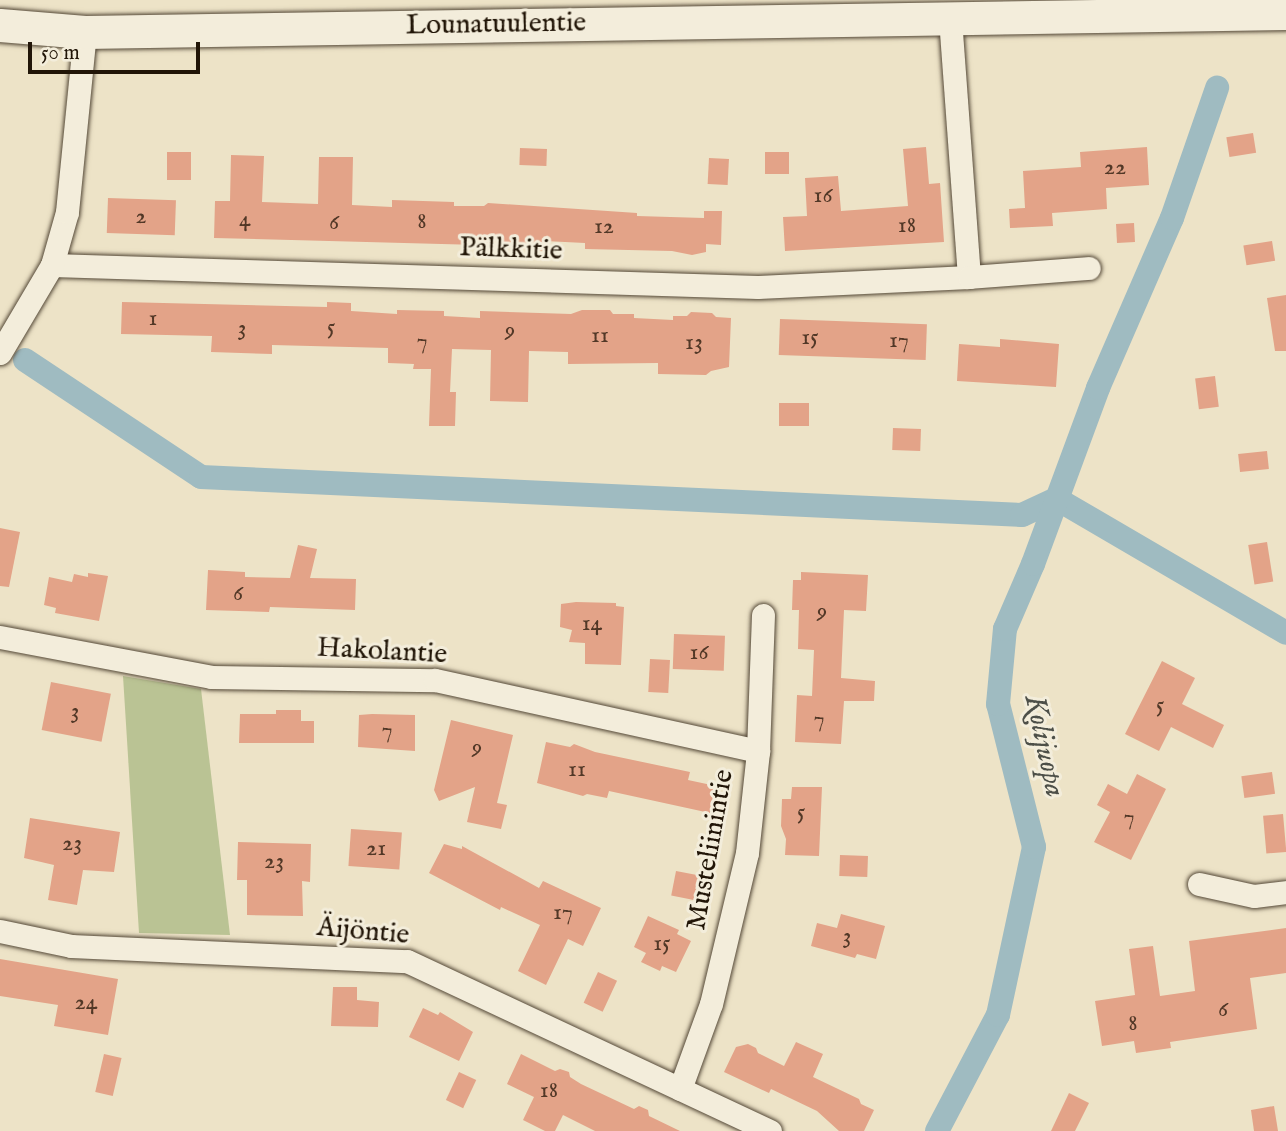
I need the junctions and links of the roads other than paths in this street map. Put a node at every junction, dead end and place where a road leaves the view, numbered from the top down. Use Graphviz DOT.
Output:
graph roads {
  1 [pos="1286,13"];
  2 [pos="950,16"];
  3 [pos="0,25"];
  4 [pos="85,32"];
  5 [pos="52,265"];
  6 [pos="1089,268"];
  7 [pos="969,277"];
  8 [pos="0,353"];
  9 [pos="763,615"];
  10 [pos="0,637"];
  11 [pos="758,751"];
  12 [pos="1199,884"];
  13 [pos="1286,892"];
  14 [pos="0,931"];
  15 [pos="680,1089"];
  16 [pos="770,1131"];
  1 -- 2 [label="street, Lounatuulentie"];
  2 -- 4 [label="street, Lounatuulentie"];
  2 -- 7 [label="street"];
  3 -- 4 [label="street, Lounatuulentie"];
  4 -- 5 [label="street"];
  5 -- 7 [label="street, Pälkkitie"];
  5 -- 8 [label="street"];
  6 -- 7 [label="street, Pälkkitie"];
  9 -- 11 [label="street, Musteliinintie"];
  10 -- 11 [label="street, Hakolantie"];
  11 -- 15 [label="street, Musteliinintie"];
  12 -- 13 [label="street"];
  14 -- 15 [label="street, Äijöntie"];
  15 -- 16 [label="street, Äijöntie"];
}
